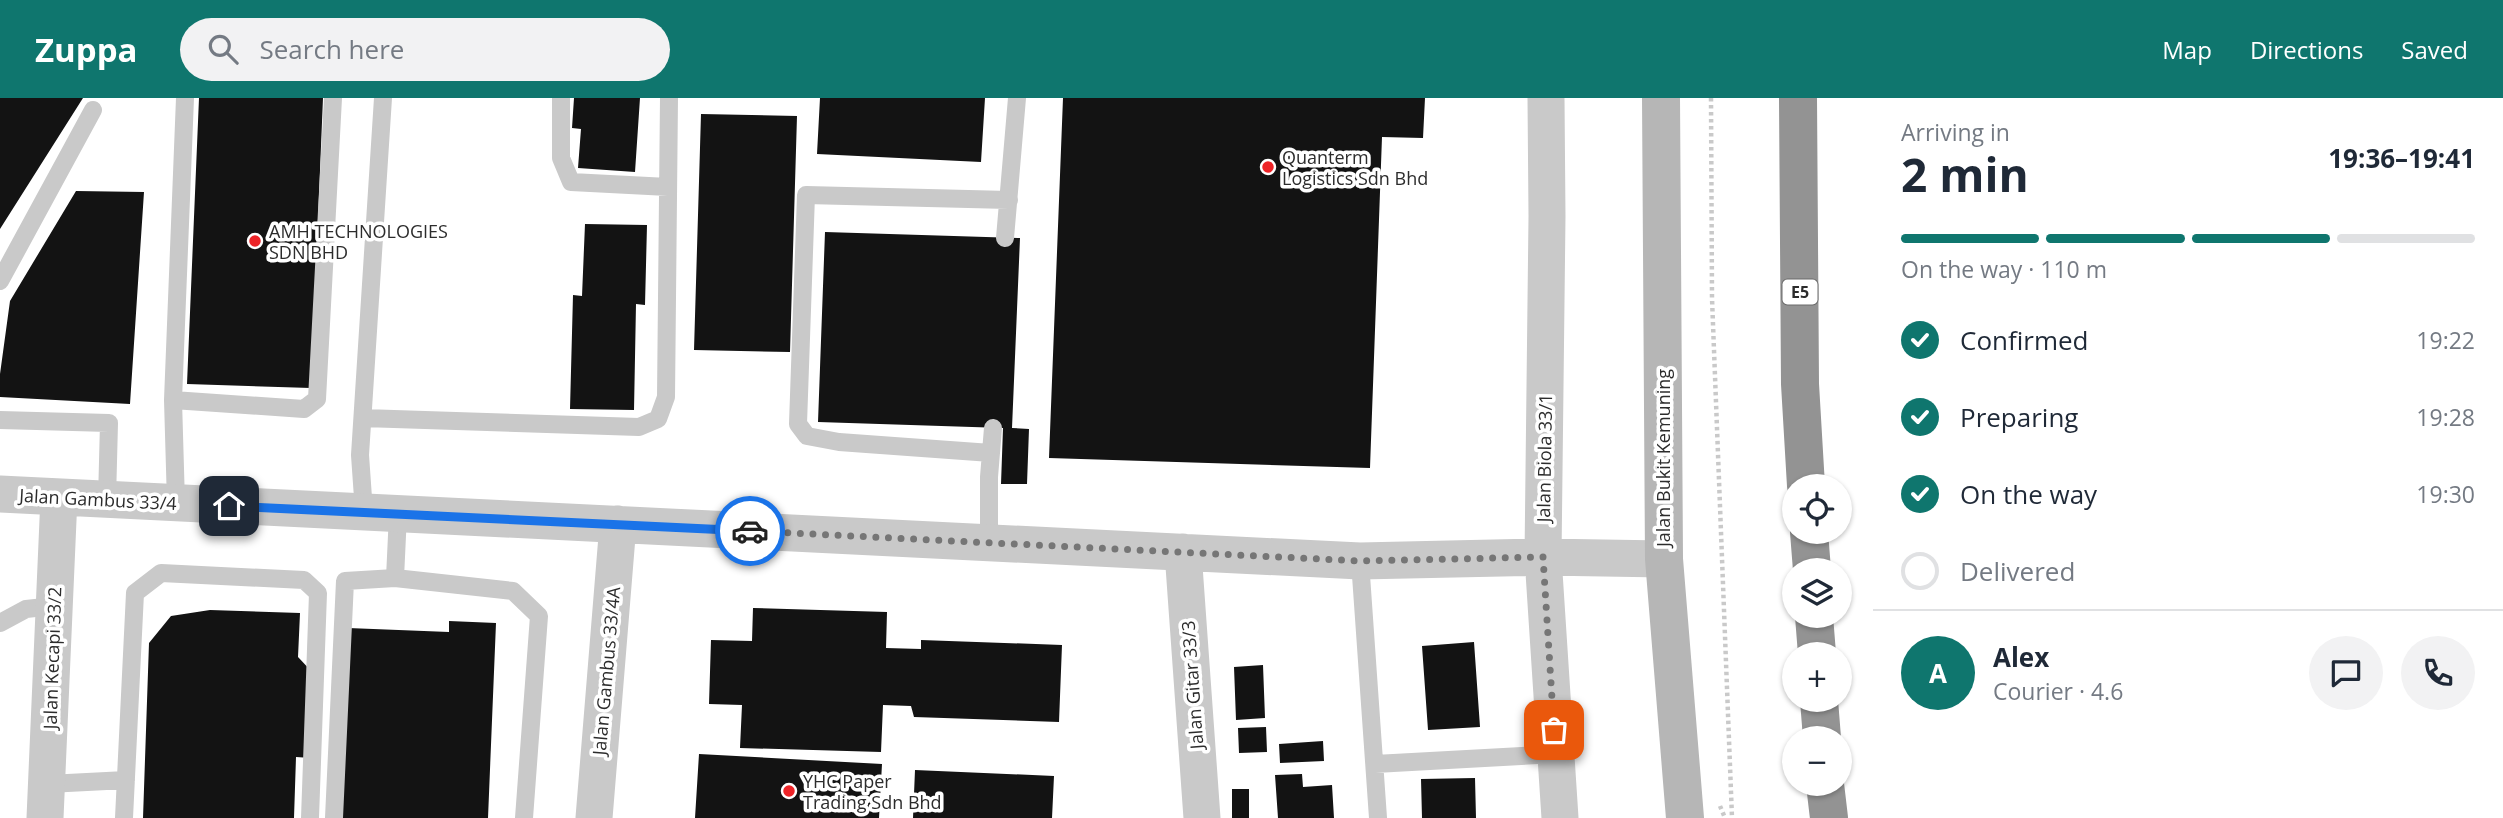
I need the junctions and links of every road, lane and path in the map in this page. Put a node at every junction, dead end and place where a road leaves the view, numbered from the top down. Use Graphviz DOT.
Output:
graph roads {
  1 [pos="185,98"];
  2 [pos="333,98"];
  3 [pos="383,98"];
  4 [pos="561,98"];
  5 [pos="669,98"];
  6 [pos="1017,98"];
  7 [pos="1546,98"];
  8 [pos="1661,98"];
  9 [pos="1711,98"];
  10 [pos="1798,98"];
  11 [pos="93,110"];
  12 [pos="668,187"];
  13 [pos="1009,200"];
  14 [pos="1005,238"];
  15 [pos="0,281"];
  16 [pos="173,400"];
  17 [pos="363,418"];
  18 [pos="0,420"];
  19 [pos="993,428"];
  20 [pos="991,453"];
  21 [pos="1805,474"];
  22 [pos="0,494"];
  23 [pos="59,497"];
  24 [pos="107,499"];
  25 [pos="176,503"];
  26 [pos="381,513"];
  27 [pos="618,524"];
  28 [pos="989,543"];
  29 [pos="1183,552"];
  30 [pos="1543,557"];
  31 [pos="1664,559"];
  32 [pos="1360,561"];
  33 [pos="395,578"];
  34 [pos="54,606"];
  35 [pos="0,623"];
  36 [pos="1556,754"];
  37 [pos="1375,764"];
  38 [pos="126,779"];
  39 [pos="1826,796"];
  40 [pos="46,801"];
  41 [pos="124,818"];
  42 [pos="310,818"];
  43 [pos="334,818"];
  44 [pos="524,818"];
  45 [pos="594,818"];
  46 [pos="1202,818"];
  47 [pos="1378,818"];
  48 [pos="1560,818"];
  49 [pos="1685,818"];
  50 [pos="1732,818"];
  51 [pos="1829,818"];
  1 -- 16 [label="lane"];
  2 -- 16 [label="lane"];
  3 -- 17 [label="lane"];
  4 -- 12 [label="lane"];
  5 -- 12 [label="lane"];
  6 -- 13 [label="lane"];
  7 -- 30 [label="street, Jalan Biola 33/1"];
  8 -- 31 [label="main road, Jalan Bukit Kemuning"];
  9 -- 50 [label="path"];
  10 -- 21 [label="highway, E5"];
  11 -- 15 [label="lane"];
  12 -- 17 [label="lane"];
  13 -- 14 [label="lane"];
  13 -- 20 [label="lane"];
  16 -- 25 [label="lane"];
  17 -- 26 [label="lane"];
  18 -- 24 [label="lane"];
  19 -- 20 [label="lane"];
  20 -- 28 [label="lane"];
  22 -- 23 [label="street, Jalan Gambus 33/4"];
  23 -- 24 [label="street, Jalan Gambus 33/4"];
  23 -- 34 [label="street, Jalan Kecapi 33/2"];
  24 -- 25 [label="street, Jalan Gambus 33/4"];
  25 -- 26 [label="street, Jalan Gambus 33/4"];
  26 -- 27 [label="street, Jalan Gambus 33/4"];
  26 -- 33 [label="lane"];
  27 -- 28 [label="street, Jalan Gambus 33/4"];
  27 -- 45 [label="street, Jalan Gambus 33/4A"];
  28 -- 29 [label="street, Jalan Gambus 33/4"];
  29 -- 32 [label="street, Jalan Gambus 33/4"];
  29 -- 46 [label="street, Jalan Gitar 33/3"];
  30 -- 31 [label="street, Jalan Gambus 33/4"];
  30 -- 32 [label="street, Jalan Gambus 33/4"];
  30 -- 36 [label="street, Jalan Biola 33/1"];
  31 -- 49 [label="main road, Jalan Bukit Kemuning"];
  32 -- 37 [label="lane"];
  33 -- 43 [label="lane"];
  33 -- 44 [label="lane"];
  34 -- 35 [label="lane"];
  34 -- 40 [label="street, Jalan Kecapi 33/2"];
  36 -- 37 [label="lane"];
  36 -- 48 [label="street, Jalan Biola 33/1"];
  37 -- 47 [label="lane"];
  38 -- 40 [label="lane"];
  38 -- 41 [label="lane"];
  38 -- 42 [label="lane"];
  39 -- 51 [label="highway"];
}
